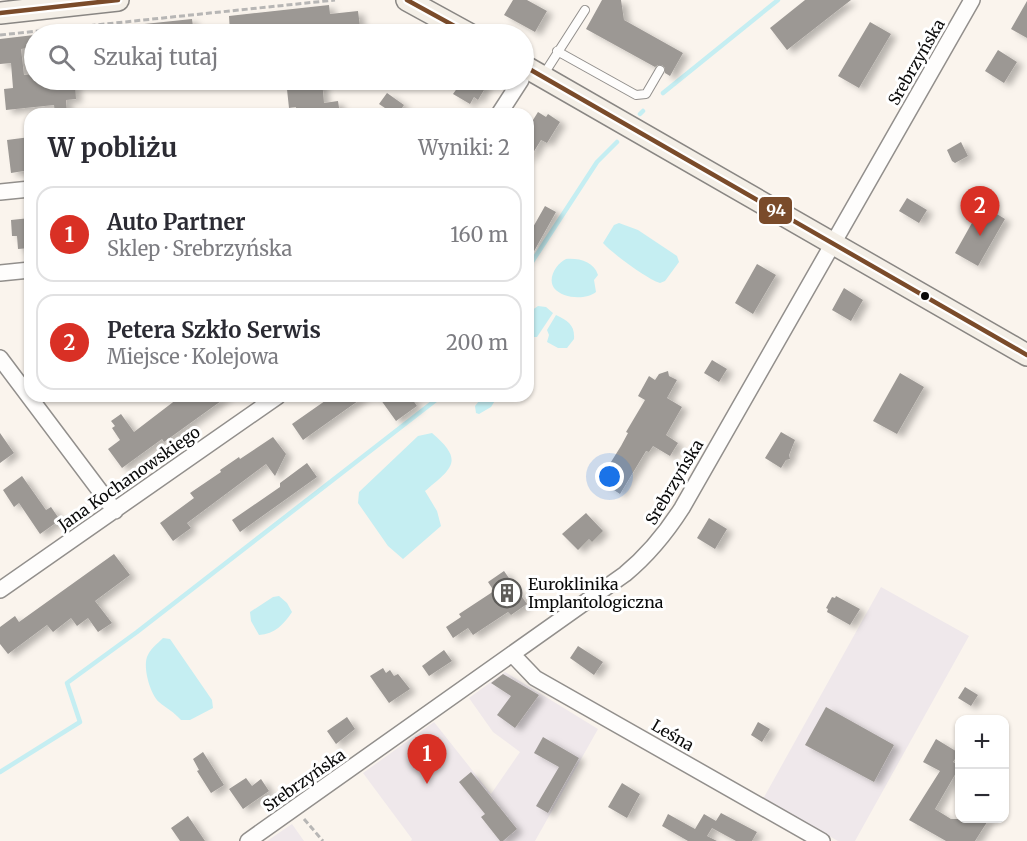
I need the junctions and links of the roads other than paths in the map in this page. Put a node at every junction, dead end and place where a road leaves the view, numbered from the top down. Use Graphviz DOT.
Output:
graph roads {
  1 [pos="118,0"];
  2 [pos="407,0"];
  3 [pos="972,0"];
  4 [pos="585,10"];
  5 [pos="0,13"];
  6 [pos="451,24"];
  7 [pos="557,51"];
  8 [pos="534,68"];
  9 [pos="660,70"];
  10 [pos="534,76"];
  11 [pos="516,90"];
  12 [pos="503,108"];
  13 [pos="24,190"];
  14 [pos="0,192"];
  15 [pos="833,244"];
  16 [pos="24,271"];
  17 [pos="0,273"];
  18 [pos="1027,355"];
  19 [pos="0,358"];
  20 [pos="24,390"];
  21 [pos="33,402"];
  22 [pos="259,402"];
  23 [pos="115,511"];
  24 [pos="0,590"];
  25 [pos="512,654"];
  26 [pos="248,841"];
  27 [pos="822,841"];
  1 -- 5 [label="street"];
  2 -- 6 [label="street"];
  3 -- 15 [label="street, Srebrzyńska"];
  4 -- 7 [label="lane"];
  7 -- 8 [label="lane"];
  7 -- 9 [label="lane"];
  10 -- 15 [label="street"];
  11 -- 12 [label="street"];
  13 -- 14 [label="street"];
  15 -- 18 [label="street"];
  15 -- 25 [label="street, Srebrzyńska"];
  16 -- 17 [label="street"];
  19 -- 20 [label="street"];
  21 -- 23 [label="street"];
  22 -- 23 [label="street, Jana Kochanowskiego"];
  23 -- 24 [label="street, Jana Kochanowskiego"];
  25 -- 26 [label="street, Srebrzyńska"];
  25 -- 27 [label="street, Leśna"];
}
